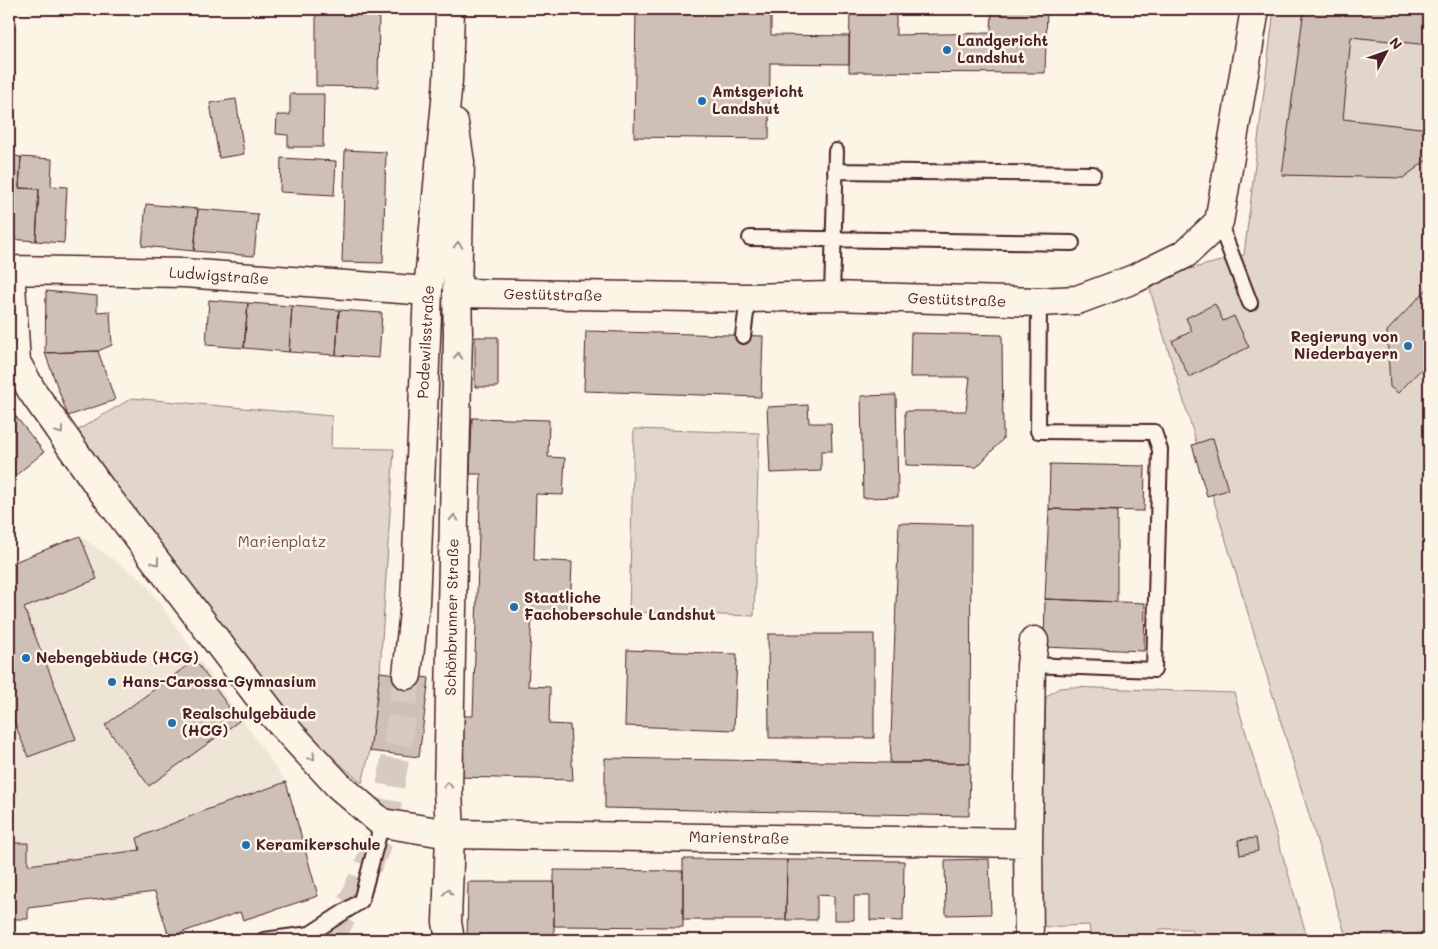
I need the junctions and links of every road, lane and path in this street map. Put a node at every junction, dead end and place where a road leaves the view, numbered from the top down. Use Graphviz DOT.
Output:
graph roads {
  1 [pos="450,9"];
  2 [pos="1255,9"];
  3 [pos="448,80"];
  4 [pos="836,151"];
  5 [pos="835,171"];
  6 [pos="1093,174"];
  7 [pos="1219,222"];
  8 [pos="750,238"];
  9 [pos="834,239"];
  10 [pos="1072,243"];
  11 [pos="9,269"];
  12 [pos="428,291"];
  13 [pos="457,293"];
  14 [pos="832,296"];
  15 [pos="748,298"];
  16 [pos="1039,302"];
  17 [pos="1250,303"];
  18 [pos="743,336"];
  19 [pos="13,362"];
  20 [pos="1033,653"];
  21 [pos="407,675"];
  22 [pos="382,823"];
  23 [pos="450,834"];
  24 [pos="1028,843"];
  25 [pos="264,940"];
  26 [pos="450,940"];
  27 [pos="1029,940"];
  1 -- 3 [label="street, Podewilsstraße"];
  2 -- 7 [label="street"];
  3 -- 12 [label="street, Podewilsstraße"];
  13 -- 3 [label="street, Schönbrunner Straße, one-way"];
  4 -- 5 [label="lane"];
  5 -- 6 [label="lane"];
  5 -- 9 [label="lane"];
  7 -- 16 [label="street, Gestütstraße"];
  7 -- 17 [label="lane"];
  8 -- 9 [label="lane"];
  9 -- 10 [label="lane"];
  9 -- 14 [label="lane"];
  11 -- 12 [label="street, Ludwigstraße"];
  11 -- 19 [label="street"];
  12 -- 21 [label="street, Podewilsstraße"];
  13 -- 15 [label="street, Gestütstraße"];
  23 -- 13 [label="street, Schönbrunner Straße, one-way"];
  14 -- 15 [label="street, Gestütstraße"];
  14 -- 16 [label="street, Gestütstraße"];
  15 -- 18 [label="lane"];
  16 -- 20 [label="lane"];
  19 -- 22 [label="street, one-way"];
  20 -- 24 [label="street"];
  22 -- 23 [label="street"];
  22 -- 25 [label="lane"];
  23 -- 24 [label="street, Marienstraße"];
  26 -- 23 [label="street, Schönbrunner Straße, one-way"];
  24 -- 27 [label="street"];
}
